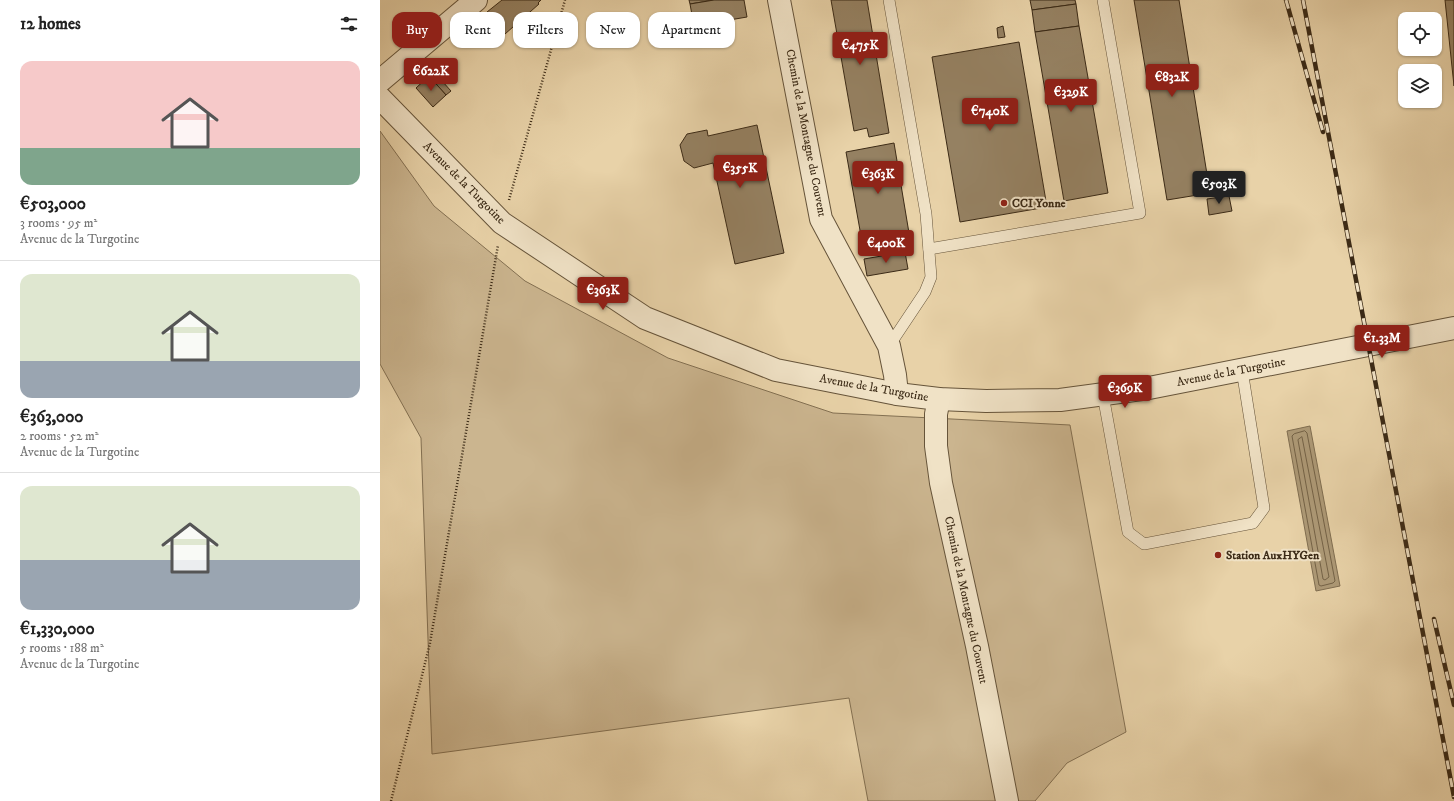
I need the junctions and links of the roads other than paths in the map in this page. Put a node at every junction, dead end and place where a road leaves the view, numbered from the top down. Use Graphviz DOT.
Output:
graph roads {
  1 [pos="476,0"];
  2 [pos="779,0"];
  3 [pos="889,0"];
  4 [pos="1103,0"];
  5 [pos="380,81"];
  6 [pos="380,98"];
  7 [pos="929,249"];
  8 [pos="1454,328"];
  9 [pos="889,346"];
  10 [pos="1242,370"];
  11 [pos="897,394"];
  12 [pos="1103,395"];
  13 [pos="939,399"];
  14 [pos="1007,801"];
  1 -- 5 [label="street"];
  2 -- 9 [label="street, Chemin de la Montagne du Couvent"];
  3 -- 7 [label="lane"];
  4 -- 7 [label="lane"];
  6 -- 11 [label="street, Avenue de la Turgotine"];
  7 -- 9 [label="lane"];
  8 -- 10 [label="street, Avenue de la Turgotine"];
  9 -- 11 [label="street, Chemin de la Montagne du Couvent"];
  10 -- 12 [label="street, Avenue de la Turgotine"];
  10 -- 12 [label="lane"];
  11 -- 13 [label="street, Avenue de la Turgotine"];
  12 -- 13 [label="street, Avenue de la Turgotine"];
  13 -- 14 [label="street, Chemin de la Montagne du Couvent"];
}
